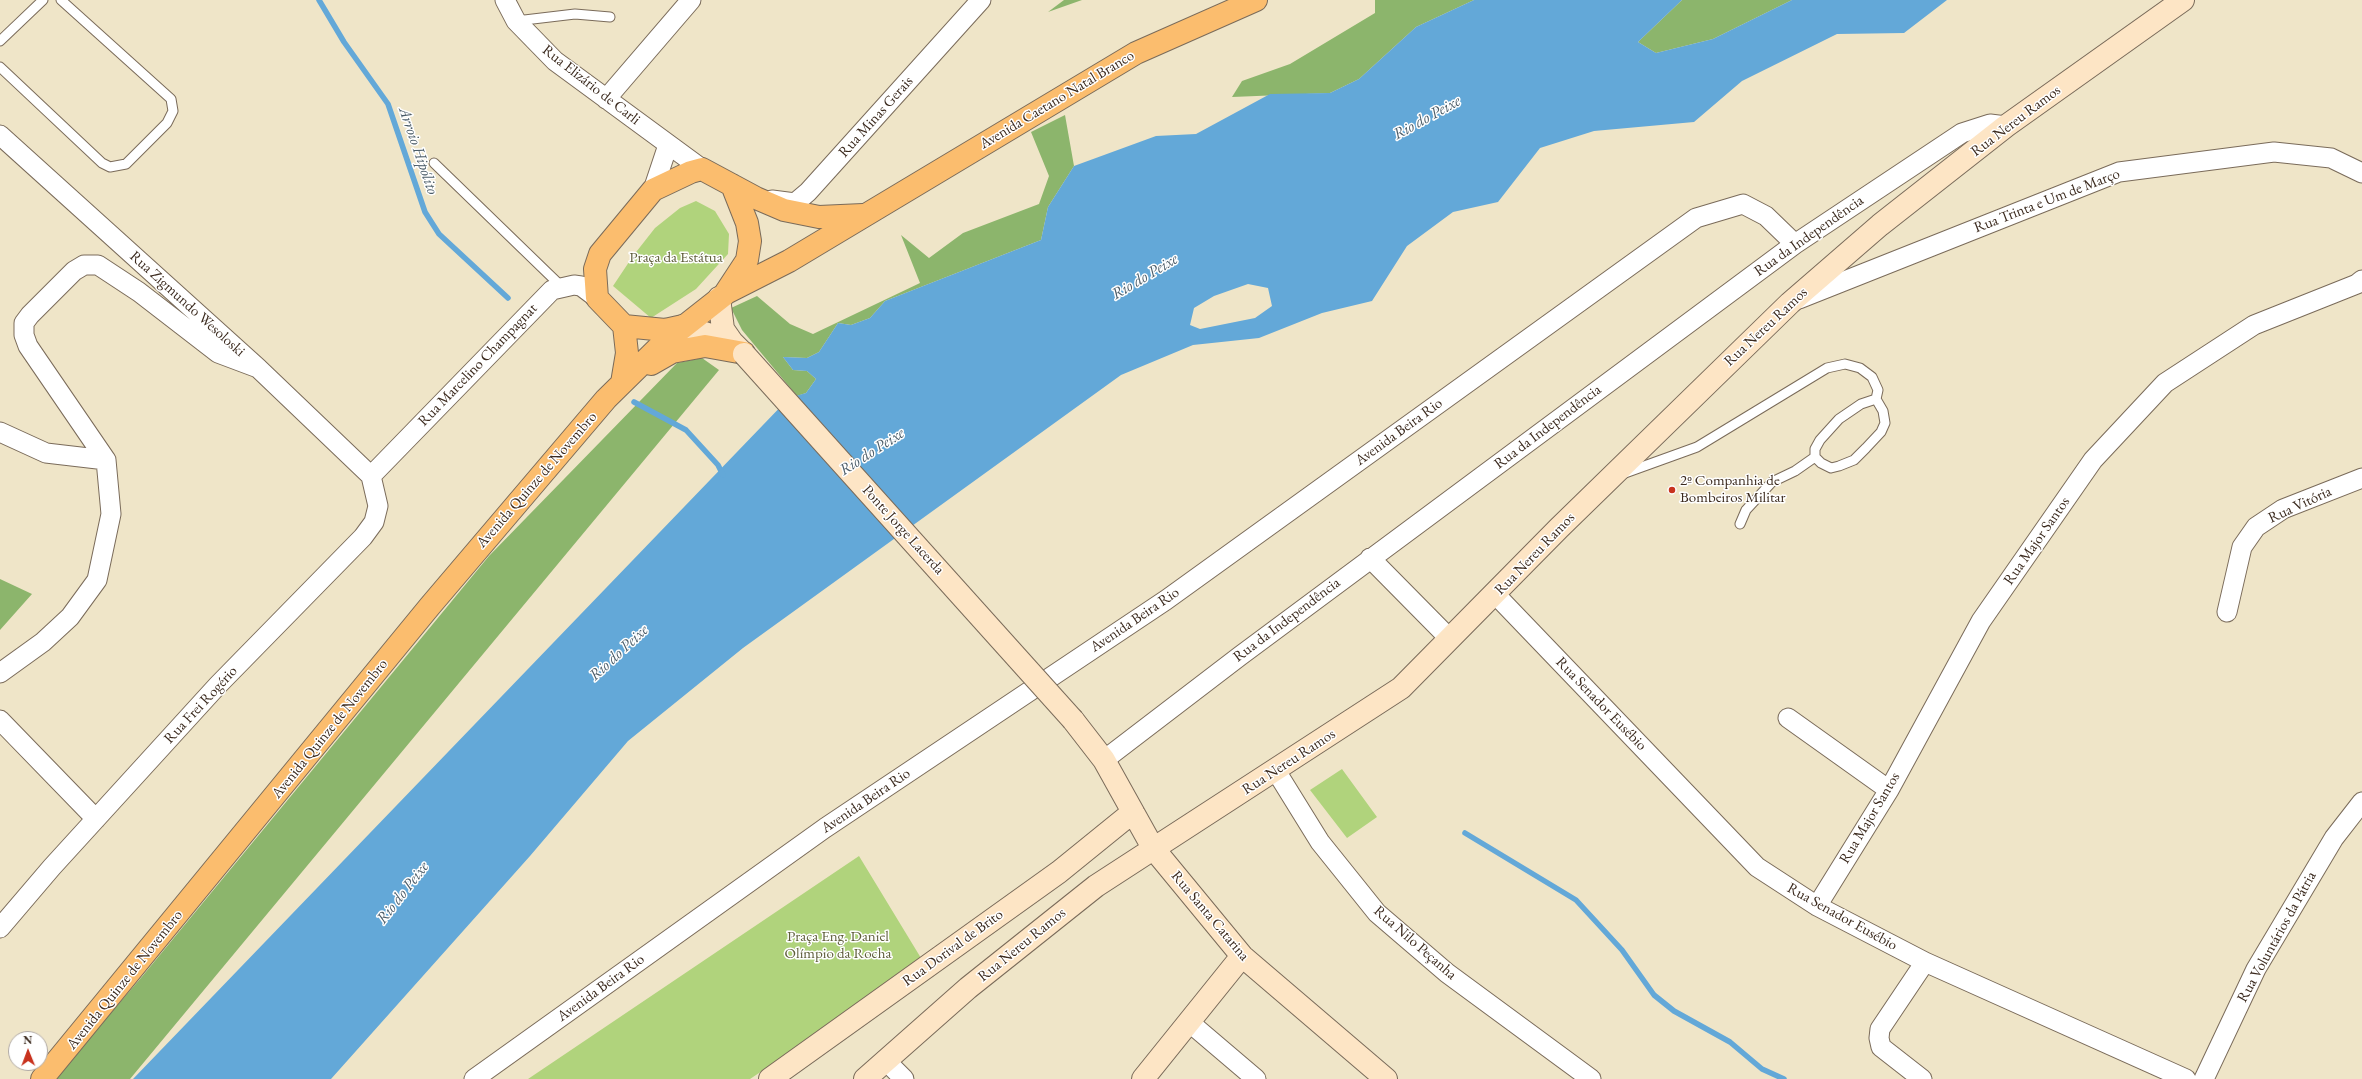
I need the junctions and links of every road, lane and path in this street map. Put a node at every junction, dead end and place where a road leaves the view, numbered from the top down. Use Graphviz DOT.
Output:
graph roads {
  1 [pos="43,0"];
  2 [pos="61,0"];
  3 [pos="505,0"];
  4 [pos="691,0"];
  5 [pos="979,0"];
  6 [pos="1256,0"];
  7 [pos="2183,0"];
  8 [pos="610,17"];
  9 [pos="516,21"];
  10 [pos="0,41"];
  11 [pos="0,67"];
  12 [pos="606,99"];
  13 [pos="2006,126"];
  14 [pos="0,135"];
  15 [pos="668,145"];
  16 [pos="434,163"];
  17 [pos="702,169"];
  18 [pos="2362,173"];
  19 [pos="732,185"];
  20 [pos="653,190"];
  21 [pos="756,198"];
  22 [pos="866,215"];
  23 [pos="1795,244"];
  24 [pos="2362,280"];
  25 [pos="561,286"];
  26 [pos="722,296"];
  27 [pos="597,298"];
  28 [pos="1790,303"];
  29 [pos="624,326"];
  30 [pos="683,326"];
  31 [pos="740,350"];
  32 [pos="258,368"];
  33 [pos="622,383"];
  34 [pos="1876,399"];
  35 [pos="0,432"];
  36 [pos="1815,457"];
  37 [pos="106,460"];
  38 [pos="371,476"];
  39 [pos="2362,478"];
  40 [pos="1608,479"];
  41 [pos="1740,524"];
  42 [pos="1370,558"];
  43 [pos="1495,594"];
  44 [pos="2227,612"];
  45 [pos="1450,639"];
  46 [pos="0,673"];
  47 [pos="1788,718"];
  48 [pos="0,720"];
  49 [pos="1073,720"];
  50 [pos="1104,760"];
  51 [pos="1276,771"];
  52 [pos="1889,790"];
  53 [pos="2362,802"];
  54 [pos="1133,812"];
  55 [pos="96,819"];
  56 [pos="1153,848"];
  57 [pos="1817,906"];
  58 [pos="0,928"];
  59 [pos="1242,956"];
  60 [pos="1925,962"];
  61 [pos="1190,1022"];
  62 [pos="885,1060"];
  63 [pos="42,1079"];
  64 [pos="474,1079"];
  65 [pos="770,1079"];
  66 [pos="865,1079"];
  67 [pos="904,1079"];
  68 [pos="1143,1079"];
  69 [pos="1256,1079"];
  70 [pos="1386,1079"];
  71 [pos="1590,1079"];
  72 [pos="1922,1079"];
  73 [pos="2186,1079"];
  74 [pos="2204,1079"];
  1 -- 10 [label="lane"];
  2 -- 11 [label="lane"];
  3 -- 9 [label="street, Rua Elizário de Carli"];
  4 -- 12 [label="street"];
  5 -- 21 [label="street, Rua Minas Gerais"];
  6 -- 22 [label="main road, Avenida Caetano Natal Branco"];
  7 -- 13 [label="street, Rua Nereu Ramos"];
  8 -- 9 [label="lane"];
  9 -- 12 [label="street, Rua Elizário de Carli"];
  12 -- 15 [label="street, Rua Elizário de Carli"];
  13 -- 23 [label="street, Rua da Independência"];
  13 -- 28 [label="street, Rua Nereu Ramos"];
  14 -- 32 [label="street, Rua Zigmundo Wesoloski"];
  15 -- 17 [label="street, Rua Elizário de Carli"];
  15 -- 20 [label="street"];
  16 -- 25 [label="lane"];
  17 -- 19 [label="main road, Avenida Caetano Natal Branco"];
  17 -- 20 [label="main road"];
  18 -- 28 [label="street, Rua Trinta e Um de Março"];
  19 -- 21 [label="main road, Avenida Caetano Natal Branco"];
  19 -- 26 [label="main road"];
  20 -- 27 [label="main road"];
  21 -- 22 [label="main road, Avenida Caetano Natal Branco"];
  22 -- 26 [label="main road, Avenida Caetano Natal Branco"];
  23 -- 42 [label="street, Rua da Independência"];
  23 -- 64 [label="street, Avenida Beira Rio"];
  24 -- 52 [label="street, Rua Major Santos"];
  25 -- 27 [label="street"];
  25 -- 38 [label="street, Rua Marcelino Champagnat"];
  26 -- 30 [label="main road, Avenida Quinze de Novembro"];
  26 -- 31 [label="street, Ponte Jorge Lacerda"];
  27 -- 29 [label="main road"];
  28 -- 40 [label="street, Rua Nereu Ramos"];
  29 -- 30 [label="main road"];
  29 -- 33 [label="main road"];
  30 -- 31 [label="street, Ponte Jorge Lacerda"];
  30 -- 33 [label="main road, Avenida Quinze de Novembro"];
  31 -- 33 [label="main road"];
  31 -- 49 [label="street, Ponte Jorge Lacerda, bridge"];
  32 -- 37 [label="street"];
  32 -- 38 [label="street, Rua Zigmundo Wesoloski"];
  33 -- 63 [label="main road, Avenida Quinze de Novembro"];
  34 -- 36 [label="lane"];
  34 -- 36 [label="lane"];
  34 -- 40 [label="lane"];
  35 -- 37 [label="street"];
  36 -- 41 [label="lane"];
  37 -- 46 [label="street"];
  38 -- 55 [label="street, Rua Frei Rogério"];
  39 -- 44 [label="street, Rua Vitória"];
  40 -- 43 [label="street, Rua Nereu Ramos"];
  42 -- 45 [label="street"];
  42 -- 50 [label="street, Rua da Independência"];
  43 -- 45 [label="street, Rua Nereu Ramos"];
  43 -- 57 [label="street, Rua Senador Eusébio"];
  45 -- 51 [label="street, Rua Nereu Ramos"];
  47 -- 52 [label="street"];
  48 -- 55 [label="street"];
  49 -- 50 [label="street, Rua Santa Catarina"];
  50 -- 54 [label="street, Rua Santa Catarina"];
  51 -- 56 [label="street, Rua Nereu Ramos"];
  51 -- 71 [label="street, Rua Nilo Peçanha"];
  52 -- 57 [label="street, Rua Major Santos"];
  53 -- 74 [label="street, Rua Voluntários da Pátria"];
  54 -- 56 [label="street, Rua Santa Catarina"];
  54 -- 65 [label="street, Rua Dorival de Brito"];
  55 -- 58 [label="street, Rua Frei Rogério"];
  56 -- 59 [label="street, Rua Santa Catarina"];
  56 -- 62 [label="street, Rua Nereu Ramos"];
  57 -- 60 [label="street, Rua Senador Eusébio"];
  59 -- 61 [label="street"];
  59 -- 70 [label="street, Rua Santa Catarina"];
  60 -- 72 [label="street"];
  60 -- 73 [label="street, Rua Senador Eusébio"];
  61 -- 68 [label="street"];
  61 -- 69 [label="street"];
  62 -- 66 [label="street, Rua Nereu Ramos"];
  62 -- 67 [label="street"];
}
